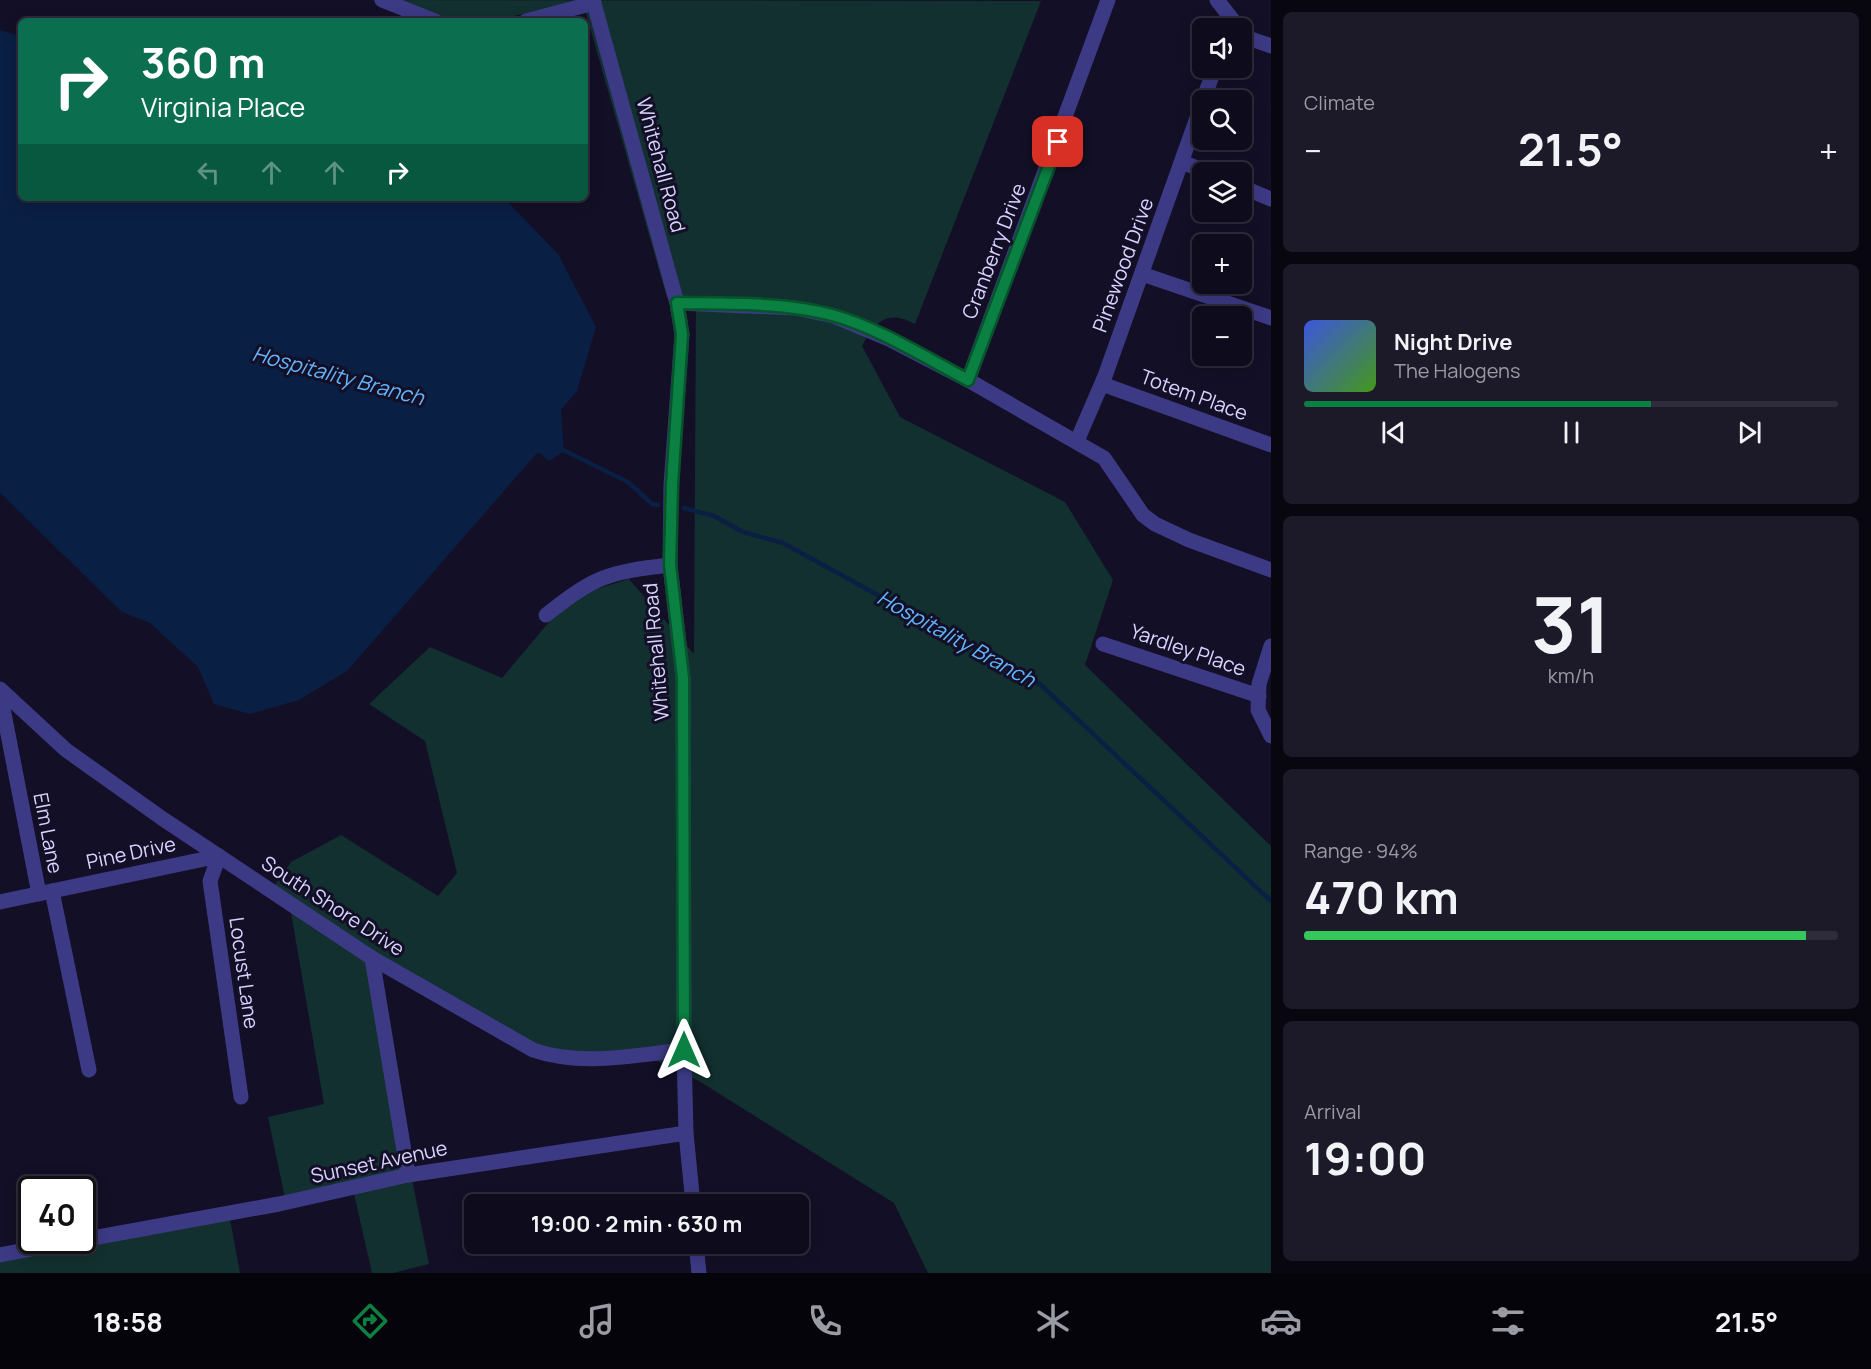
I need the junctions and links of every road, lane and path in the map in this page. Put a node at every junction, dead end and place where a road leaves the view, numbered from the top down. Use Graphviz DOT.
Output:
graph roads {
  1 [pos="382,0"];
  2 [pos="1108,0"];
  3 [pos="1217,0"];
  4 [pos="593,1"];
  5 [pos="427,18"];
  6 [pos="536,18"];
  7 [pos="1230,18"];
  8 [pos="1252,38"];
  9 [pos="1271,46"];
  10 [pos="1192,133"];
  11 [pos="1182,162"];
  12 [pos="1192,166"];
  13 [pos="1252,191"];
  14 [pos="1271,199"];
  15 [pos="1142,274"];
  16 [pos="677,303"];
  17 [pos="1271,318"];
  18 [pos="968,380"];
  19 [pos="1102,384"];
  20 [pos="1077,441"];
  21 [pos="1271,445"];
  22 [pos="670,565"];
  23 [pos="1271,570"];
  24 [pos="546,615"];
  25 [pos="1103,644"];
  26 [pos="1271,646"];
  27 [pos="0,691"];
  28 [pos="1259,696"];
  29 [pos="1271,736"];
  30 [pos="219,856"];
  31 [pos="46,892"];
  32 [pos="0,902"];
  33 [pos="372,958"];
  34 [pos="684,1050"];
  35 [pos="89,1070"];
  36 [pos="241,1097"];
  37 [pos="686,1133"];
  38 [pos="408,1175"];
  39 [pos="692,1194"];
  40 [pos="96,1237"];
  41 [pos="18,1252"];
  42 [pos="697,1254"];
  43 [pos="0,1255"];
  44 [pos="699,1273"];
  1 -- 5 [label="street"];
  2 -- 18 [label="street, Cranberry Drive"];
  3 -- 7 [label="street"];
  4 -- 6 [label="street"];
  4 -- 16 [label="street, Whitehall Road"];
  8 -- 9 [label="street"];
  10 -- 11 [label="street, Pinewood Drive"];
  11 -- 12 [label="street"];
  11 -- 15 [label="street, Pinewood Drive"];
  13 -- 14 [label="street"];
  15 -- 17 [label="street"];
  15 -- 19 [label="street, Pinewood Drive"];
  16 -- 18 [label="street"];
  16 -- 22 [label="street, Whitehall Road"];
  18 -- 20 [label="street"];
  19 -- 20 [label="street, Pinewood Drive"];
  19 -- 21 [label="street, Totem Place"];
  20 -- 23 [label="street"];
  22 -- 24 [label="street"];
  22 -- 34 [label="street, Whitehall Road"];
  25 -- 28 [label="street, Yardley Place"];
  26 -- 28 [label="street"];
  27 -- 30 [label="street, South Shore Drive"];
  27 -- 31 [label="street, Elm Lane"];
  28 -- 29 [label="street"];
  30 -- 31 [label="street, Pine Drive"];
  30 -- 33 [label="street, South Shore Drive"];
  30 -- 36 [label="street, Locust Lane"];
  31 -- 32 [label="street, Pine Drive"];
  31 -- 35 [label="street, Elm Lane"];
  33 -- 34 [label="street, South Shore Drive"];
  33 -- 38 [label="street"];
  34 -- 37 [label="street, Whitehall Road"];
  37 -- 38 [label="street, Sunset Avenue"];
  37 -- 39 [label="street, Whitehall Road"];
  38 -- 40 [label="street, Sunset Avenue"];
  41 -- 43 [label="street, Sunset Avenue"];
  42 -- 44 [label="street"];
}
